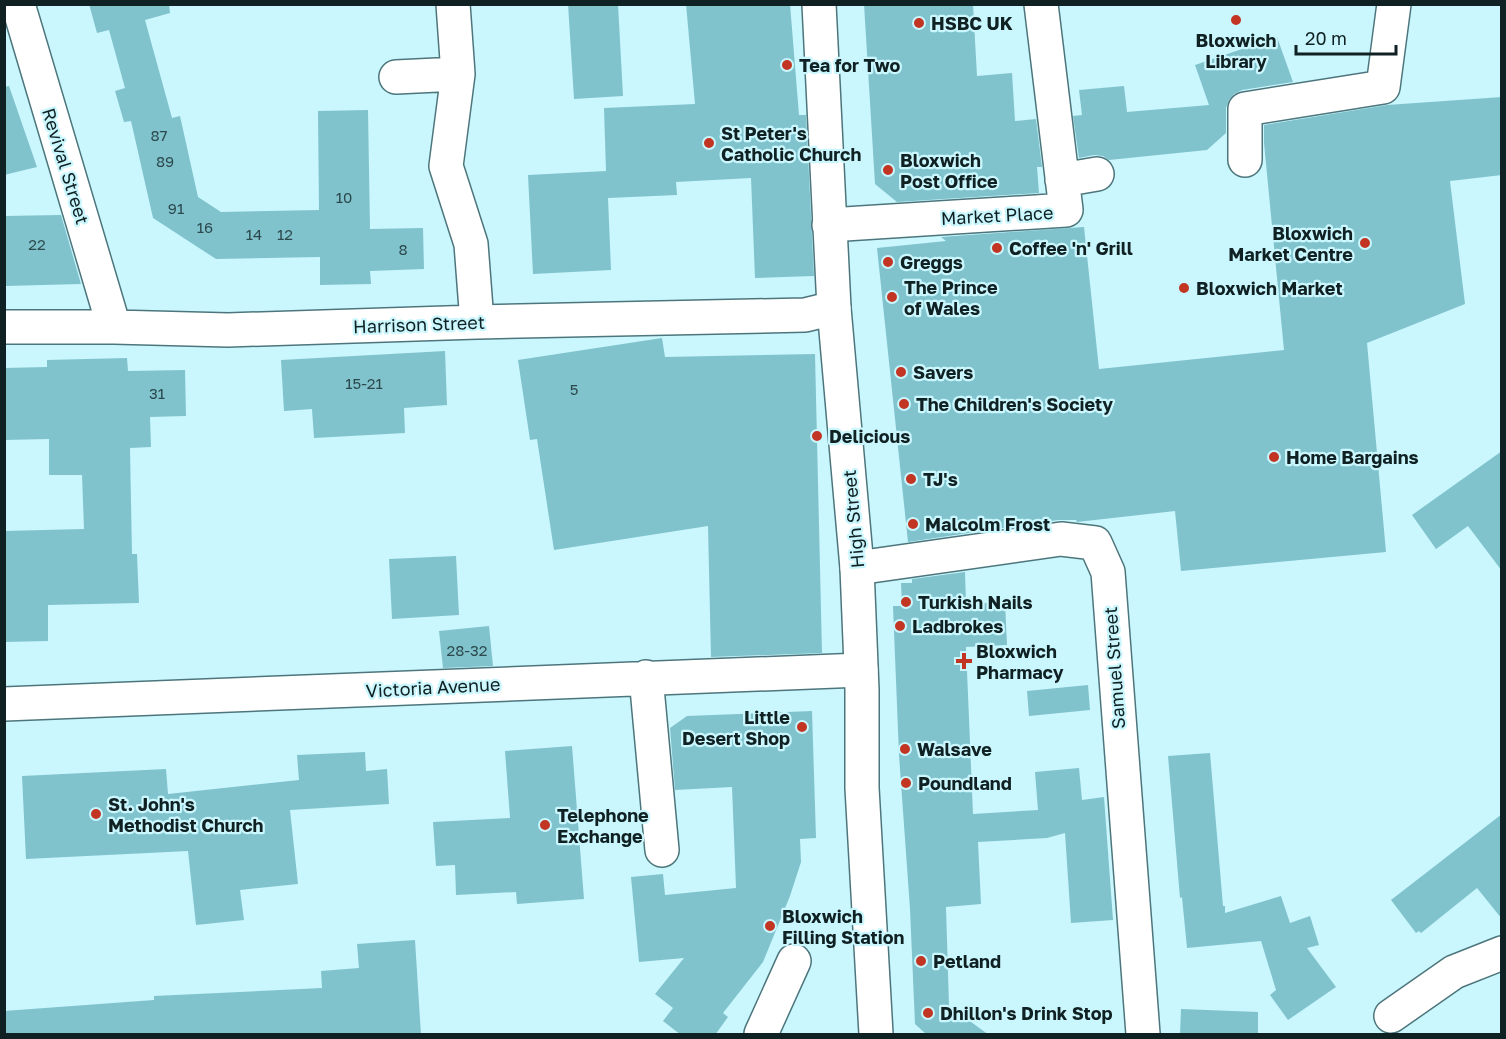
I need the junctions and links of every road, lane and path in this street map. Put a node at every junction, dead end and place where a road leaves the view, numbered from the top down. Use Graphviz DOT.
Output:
graph roads {
  1 [pos="18,4"];
  2 [pos="453,4"];
  3 [pos="819,4"];
  4 [pos="1041,4"];
  5 [pos="1394,4"];
  6 [pos="458,74"];
  7 [pos="396,77"];
  8 [pos="1245,160"];
  9 [pos="1097,174"];
  10 [pos="1062,180"];
  11 [pos="829,225"];
  12 [pos="819,312"];
  13 [pos="477,322"];
  14 [pos="4,327"];
  15 [pos="114,327"];
  16 [pos="858,568"];
  17 [pos="861,670"];
  18 [pos="646,677"];
  19 [pos="4,704"];
  20 [pos="662,850"];
  21 [pos="1502,952"];
  22 [pos="794,961"];
  23 [pos="1391,1016"];
  24 [pos="776,1023"];
  25 [pos="876,1035"];
  26 [pos="1143,1035"];
  1 -- 15 [label="main road, Revival Street"];
  2 -- 6 [label="main road"];
  3 -- 11 [label="main road, High Street"];
  4 -- 10 [label="main road, Market Place"];
  5 -- 8 [label="main road"];
  6 -- 7 [label="main road"];
  6 -- 13 [label="main road"];
  9 -- 10 [label="main road"];
  10 -- 11 [label="main road, Market Place"];
  11 -- 12 [label="main road, High Street"];
  12 -- 13 [label="main road, Harrison Street"];
  12 -- 16 [label="main road, High Street"];
  13 -- 15 [label="main road, Harrison Street"];
  14 -- 15 [label="main road, Harrison Street"];
  16 -- 17 [label="main road, High Street"];
  16 -- 26 [label="main road, Samuel Street"];
  17 -- 18 [label="main road, Victoria Avenue"];
  17 -- 25 [label="main road, High Street"];
  18 -- 19 [label="main road, Victoria Avenue"];
  18 -- 20 [label="main road"];
  21 -- 23 [label="main road"];
  22 -- 24 [label="main road"];
}
